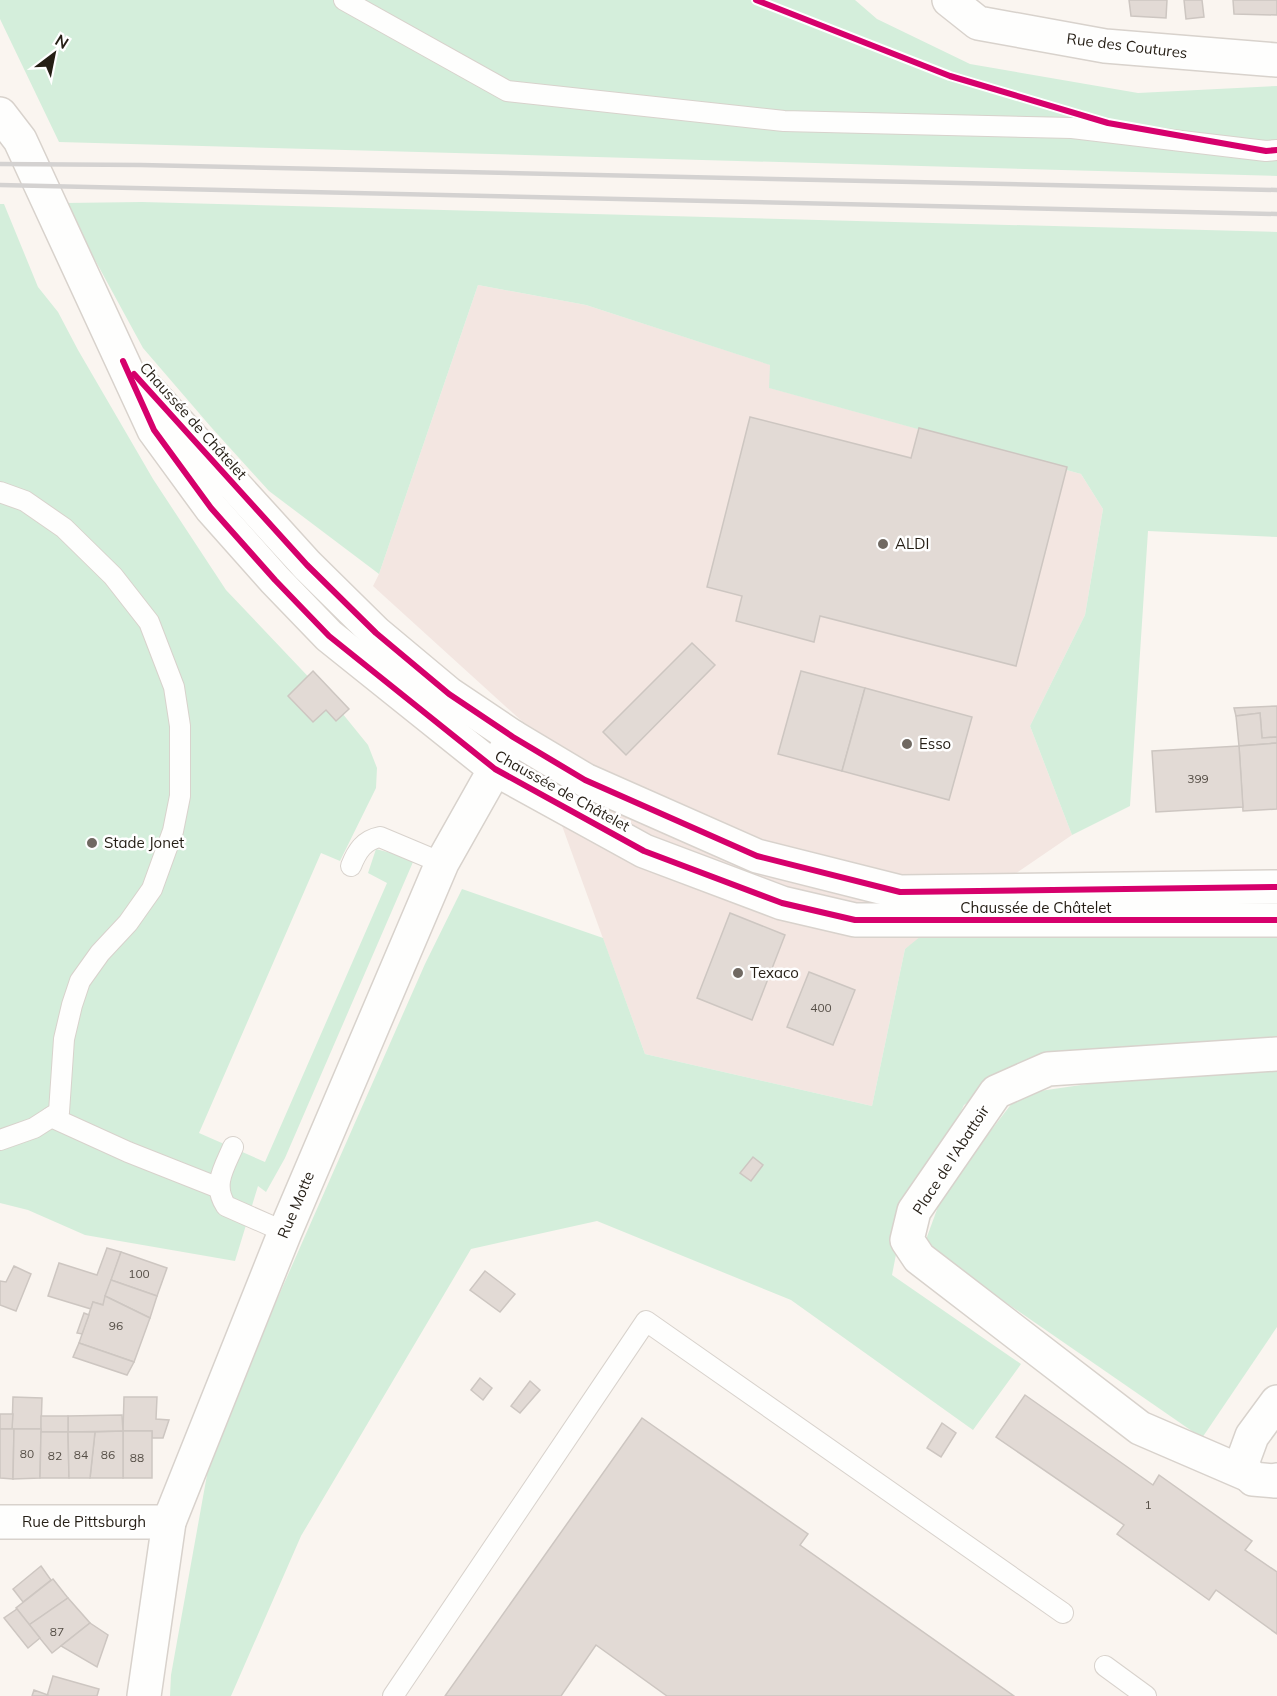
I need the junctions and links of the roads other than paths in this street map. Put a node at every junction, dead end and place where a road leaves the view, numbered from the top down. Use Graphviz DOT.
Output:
graph roads {
  1 [pos="344,0"];
  2 [pos="949,0"];
  3 [pos="1277,60"];
  4 [pos="0,114"];
  5 [pos="1277,150"];
  6 [pos="123,361"];
  7 [pos="0,492"];
  8 [pos="513,737"];
  9 [pos="495,769"];
  10 [pos="442,863"];
  11 [pos="351,866"];
  12 [pos="1277,887"];
  13 [pos="1277,920"];
  14 [pos="1277,1054"];
  15 [pos="51,1118"];
  16 [pos="0,1140"];
  17 [pos="232,1147"];
  18 [pos="219,1188"];
  19 [pos="285,1232"];
  20 [pos="1277,1402"];
  21 [pos="1263,1477"];
  22 [pos="0,1522"];
  23 [pos="169,1522"];
  24 [pos="1063,1612"];
  25 [pos="1105,1666"];
  26 [pos="144,1696"];
  27 [pos="393,1696"];
  28 [pos="1146,1696"];
  1 -- 5 [label="lane"];
  2 -- 3 [label="main road, Rue des Coutures"];
  4 -- 6 [label="main road, Chaussée de Châtelet"];
  6 -- 8 [label="main road, Chaussée de Châtelet"];
  6 -- 9 [label="main road, Chaussée de Châtelet"];
  7 -- 15 [label="lane"];
  8 -- 9 [label="main road, Rue Motte"];
  8 -- 12 [label="main road, Chaussée de Châtelet"];
  9 -- 10 [label="main road, Rue Motte"];
  9 -- 13 [label="main road, Chaussée de Châtelet"];
  10 -- 11 [label="lane"];
  10 -- 19 [label="main road, Rue Motte"];
  14 -- 21 [label="main road, Place de l'Abattoir"];
  15 -- 16 [label="lane"];
  15 -- 18 [label="lane"];
  17 -- 18 [label="lane"];
  18 -- 19 [label="lane"];
  19 -- 23 [label="main road, Rue Motte"];
  20 -- 21 [label="main road"];
  22 -- 23 [label="main road, Rue de Pittsburgh"];
  23 -- 26 [label="main road, Rue Motte"];
  24 -- 27 [label="lane"];
  25 -- 28 [label="lane"];
}
